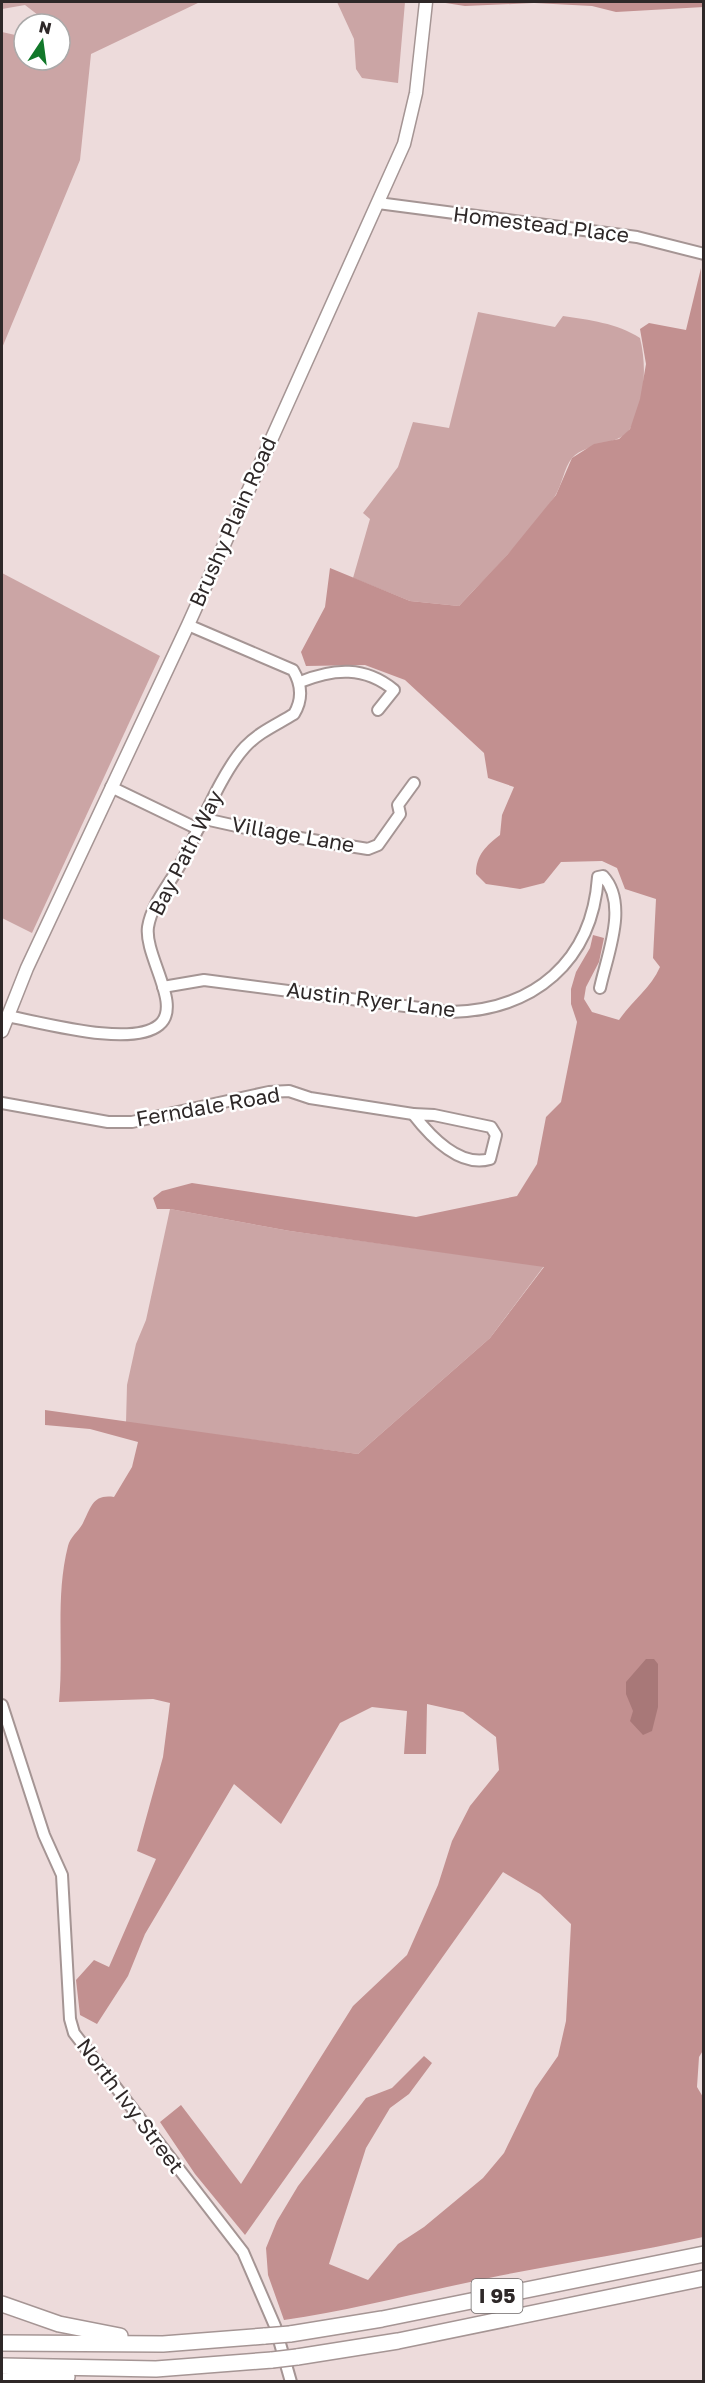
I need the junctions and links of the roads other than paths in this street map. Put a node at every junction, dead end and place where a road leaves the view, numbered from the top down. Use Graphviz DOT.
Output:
graph roads {
  1 [pos="426,2"];
  2 [pos="378,203"];
  3 [pos="704,254"];
  4 [pos="188,625"];
  5 [pos="300,682"];
  6 [pos="378,710"];
  7 [pos="414,783"];
  8 [pos="111,787"];
  9 [pos="205,819"];
  10 [pos="198,829"];
  11 [pos="164,987"];
  12 [pos="600,988"];
  13 [pos="7,1016"];
  14 [pos="2,1031"];
  15 [pos="2,1103"];
  16 [pos="414,1114"];
  17 [pos="2,1705"];
  18 [pos="704,2254"];
  19 [pos="704,2278"];
  20 [pos="2,2304"];
  21 [pos="259,2337"];
  22 [pos="2,2343"];
  23 [pos="2,2366"];
  24 [pos="156,2369"];
  25 [pos="2,2381"];
  26 [pos="291,2382"];
  1 -- 2 [label="main road, Brushy Plain Road"];
  2 -- 3 [label="street, Homestead Place"];
  2 -- 4 [label="main road, Brushy Plain Road"];
  4 -- 5 [label="street"];
  4 -- 8 [label="main road, Brushy Plain Road"];
  5 -- 6 [label="street"];
  5 -- 9 [label="street, Bay Path Way"];
  7 -- 9 [label="street, Village Lane"];
  8 -- 10 [label="street"];
  8 -- 13 [label="main road, Brushy Plain Road"];
  9 -- 10 [label="street, Bay Path Way"];
  10 -- 11 [label="street, Bay Path Way"];
  11 -- 12 [label="street, Austin Ryer Lane"];
  11 -- 13 [label="street, Bay Path Way"];
  13 -- 14 [label="main road, Brushy Plain Road"];
  15 -- 16 [label="street, Ferndale Road"];
  16 -- 16 [label="street, Ferndale Road"];
  17 -- 26 [label="street, North Ivy Street"];
  18 -- 21 [label="highway, I 95, bridge"];
  19 -- 24 [label="highway, I 95, bridge"];
  20 -- 21 [label="highway"];
  21 -- 22 [label="highway, I 95"];
  23 -- 24 [label="highway, I 95"];
  24 -- 25 [label="highway"];
}
